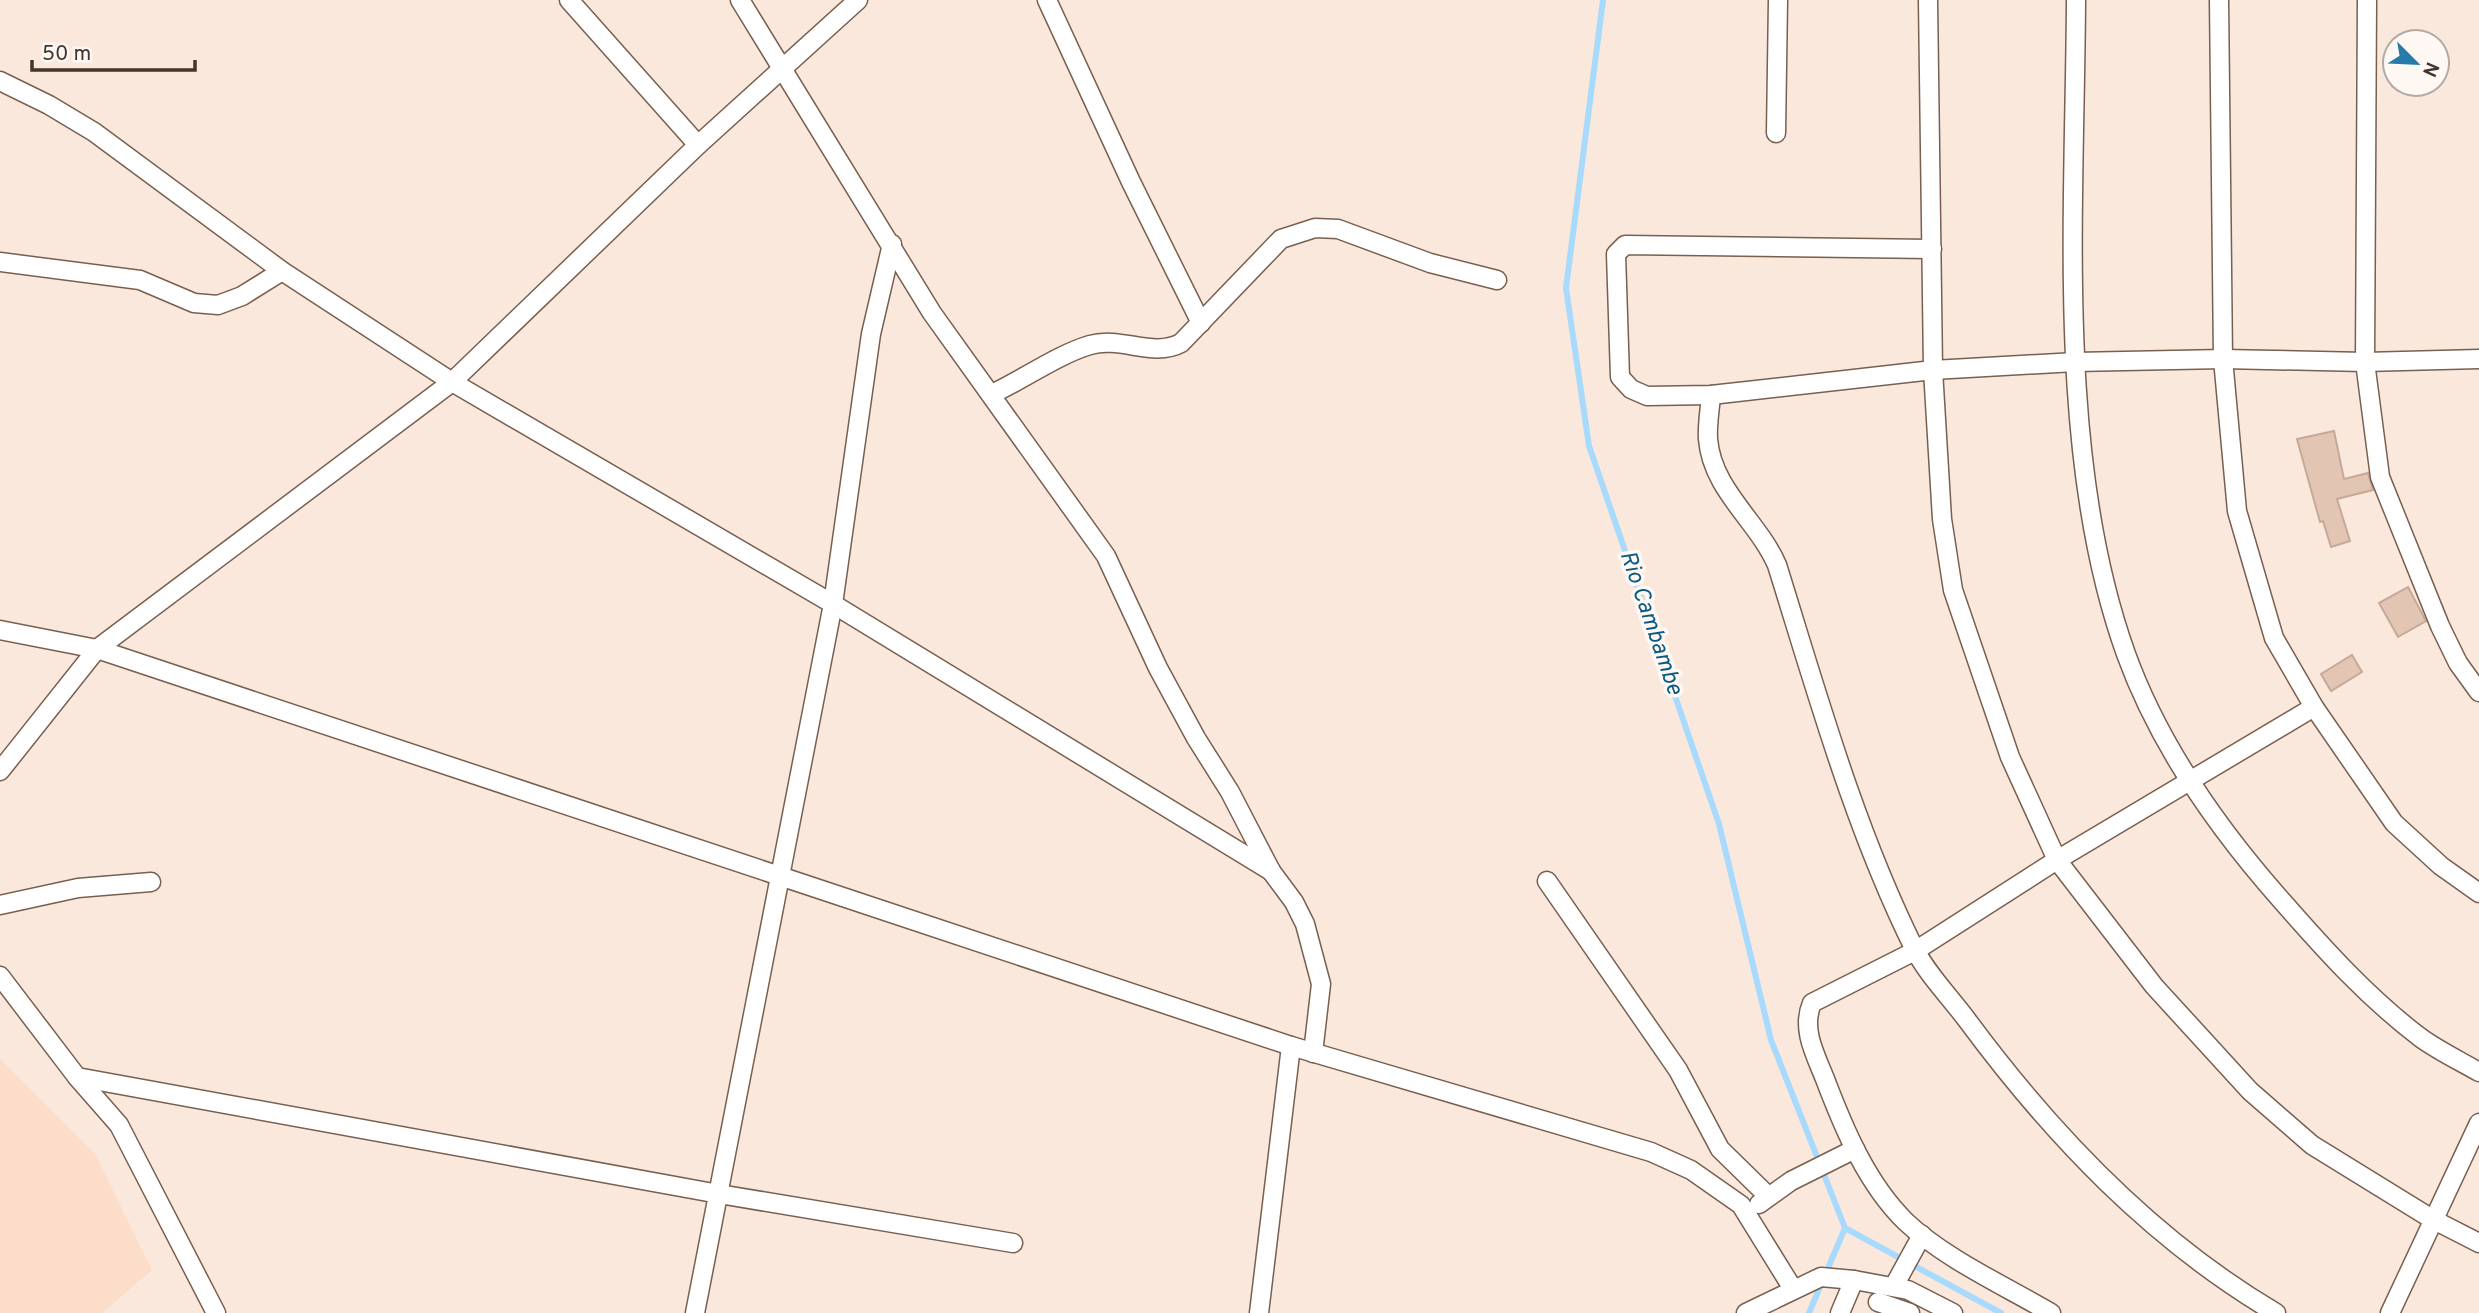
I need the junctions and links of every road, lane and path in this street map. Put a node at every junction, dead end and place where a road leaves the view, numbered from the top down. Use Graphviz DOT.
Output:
graph roads {
  1 [pos="569,0"];
  2 [pos="740,0"];
  3 [pos="858,0"];
  4 [pos="1047,0"];
  5 [pos="1778,0"];
  6 [pos="1928,0"];
  7 [pos="2076,0"];
  8 [pos="2219,0"];
  9 [pos="2367,0"];
  10 [pos="783,67"];
  11 [pos="0,81"];
  12 [pos="1776,134"];
  13 [pos="698,145"];
  14 [pos="892,244"];
  15 [pos="1932,249"];
  16 [pos="0,262"];
  17 [pos="282,271"];
  18 [pos="1497,280"];
  19 [pos="1201,323"];
  20 [pos="2224,359"];
  21 [pos="2479,359"];
  22 [pos="2075,362"];
  23 [pos="2365,362"];
  24 [pos="1933,370"];
  25 [pos="452,382"];
  26 [pos="992,394"];
  27 [pos="1710,395"];
  28 [pos="833,604"];
  29 [pos="0,630"];
  30 [pos="97,649"];
  31 [pos="2479,692"];
  32 [pos="2314,707"];
  33 [pos="0,771"];
  34 [pos="2191,781"];
  35 [pos="2057,860"];
  36 [pos="1271,871"];
  37 [pos="779,878"];
  38 [pos="1547,881"];
  39 [pos="151,882"];
  40 [pos="2479,893"];
  41 [pos="0,905"];
  42 [pos="1915,951"];
  43 [pos="0,976"];
  44 [pos="1291,1046"];
  45 [pos="1312,1053"];
  46 [pos="2479,1072"];
  47 [pos="77,1077"];
  48 [pos="2479,1124"];
  49 [pos="1848,1152"];
  50 [pos="719,1194"];
  51 [pos="1768,1196"];
  52 [pos="1749,1213"];
  53 [pos="2432,1219"];
  54 [pos="1918,1241"];
  55 [pos="1013,1243"];
  56 [pos="2479,1243"];
  57 [pos="1854,1280"];
  58 [pos="1891,1281"];
  59 [pos="1793,1289"];
  60 [pos="1878,1307"];
  61 [pos="2047,1311"];
  62 [pos="216,1313"];
  63 [pos="695,1313"];
  64 [pos="1259,1313"];
  65 [pos="1746,1313"];
  66 [pos="1840,1313"];
  67 [pos="1910,1313"];
  68 [pos="1953,1313"];
  69 [pos="2276,1313"];
  70 [pos="2390,1313"];
  1 -- 13 [label="street"];
  2 -- 10 [label="street"];
  3 -- 10 [label="street"];
  4 -- 19 [label="street"];
  5 -- 12 [label="street"];
  6 -- 15 [label="street"];
  7 -- 22 [label="street"];
  8 -- 20 [label="street"];
  9 -- 23 [label="street"];
  10 -- 13 [label="street"];
  10 -- 14 [label="street"];
  11 -- 17 [label="street"];
  13 -- 25 [label="street"];
  14 -- 26 [label="street"];
  14 -- 28 [label="street"];
  15 -- 24 [label="street"];
  15 -- 27 [label="street"];
  16 -- 17 [label="street"];
  17 -- 25 [label="street"];
  18 -- 19 [label="street"];
  19 -- 26 [label="street"];
  20 -- 22 [label="street"];
  20 -- 23 [label="street"];
  20 -- 32 [label="street"];
  21 -- 23 [label="street"];
  22 -- 24 [label="street"];
  22 -- 34 [label="street"];
  23 -- 31 [label="street"];
  24 -- 27 [label="street"];
  24 -- 35 [label="street"];
  25 -- 28 [label="street"];
  25 -- 30 [label="street"];
  26 -- 36 [label="street"];
  27 -- 42 [label="street"];
  28 -- 36 [label="street"];
  28 -- 37 [label="street"];
  29 -- 30 [label="street"];
  30 -- 33 [label="street"];
  30 -- 37 [label="street"];
  32 -- 34 [label="street"];
  32 -- 40 [label="street"];
  34 -- 35 [label="street"];
  34 -- 46 [label="street"];
  35 -- 42 [label="street"];
  35 -- 53 [label="street"];
  36 -- 45 [label="street"];
  37 -- 44 [label="street"];
  37 -- 50 [label="street"];
  38 -- 51 [label="street"];
  39 -- 41 [label="street"];
  42 -- 49 [label="street"];
  42 -- 69 [label="street"];
  43 -- 47 [label="street"];
  44 -- 45 [label="street"];
  44 -- 64 [label="street"];
  45 -- 52 [label="street"];
  47 -- 50 [label="street"];
  47 -- 62 [label="street"];
  48 -- 53 [label="street"];
  49 -- 51 [label="street"];
  49 -- 54 [label="street"];
  50 -- 55 [label="street"];
  50 -- 63 [label="street"];
  51 -- 52 [label="street"];
  52 -- 59 [label="street"];
  53 -- 56 [label="street"];
  53 -- 70 [label="street"];
  54 -- 58 [label="street"];
  54 -- 61 [label="street"];
  57 -- 58 [label="street"];
  57 -- 59 [label="street"];
  57 -- 66 [label="street"];
  58 -- 60 [label="street"];
  58 -- 68 [label="street"];
  59 -- 65 [label="street"];
  60 -- 67 [label="street"];
}
